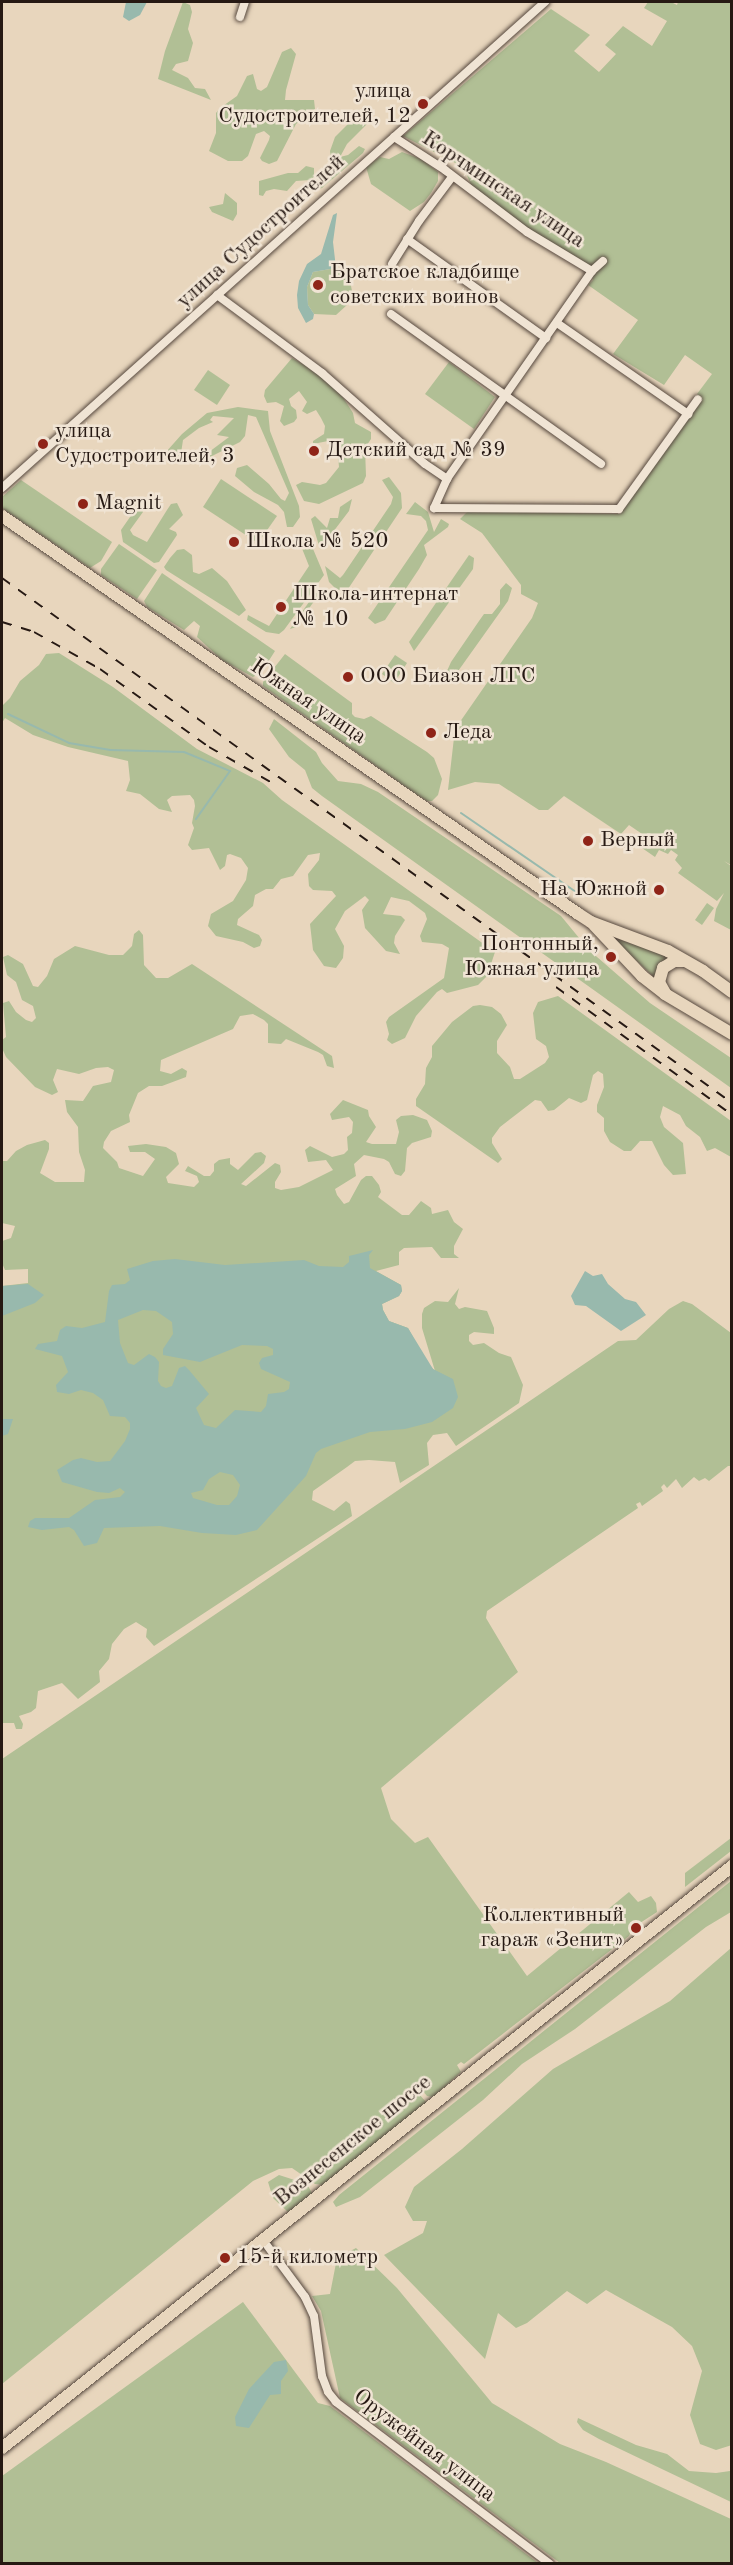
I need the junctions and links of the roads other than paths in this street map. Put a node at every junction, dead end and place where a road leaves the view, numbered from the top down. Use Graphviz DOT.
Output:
graph roads {
  1 [pos="245,2"];
  2 [pos="544,2"];
  3 [pos="240,17"];
  4 [pos="394,137"];
  5 [pos="452,177"];
  6 [pos="407,239"];
  7 [pos="603,261"];
  8 [pos="392,264"];
  9 [pos="592,271"];
  10 [pos="217,296"];
  11 [pos="391,314"];
  12 [pos="557,323"];
  13 [pos="546,338"];
  14 [pos="506,396"];
  15 [pos="698,399"];
  16 [pos="688,414"];
  17 [pos="602,464"];
  18 [pos="447,479"];
  19 [pos="2,489"];
  20 [pos="2,516"];
  21 [pos="591,922"];
  22 [pos="688,963"];
  23 [pos="703,971"];
  24 [pos="732,981"];
  25 [pos="732,992"];
  26 [pos="665,994"];
  27 [pos="732,1034"];
  28 [pos="732,1866"];
  29 [pos="263,2240"];
  30 [pos="2,2448"];
  31 [pos="550,2564"];
  1 -- 3 [label="street"];
  2 -- 4 [label="street, улица Судостроителей"];
  4 -- 5 [label="street, Корчминская улица"];
  4 -- 10 [label="street, улица Судостроителей"];
  5 -- 6 [label="street"];
  5 -- 9 [label="street, Корчминская улица"];
  6 -- 8 [label="street"];
  6 -- 13 [label="street"];
  7 -- 9 [label="street"];
  9 -- 12 [label="street"];
  10 -- 18 [label="street"];
  10 -- 19 [label="street, улица Судостроителей"];
  11 -- 14 [label="street"];
  12 -- 13 [label="street"];
  12 -- 16 [label="street"];
  13 -- 14 [label="street"];
  14 -- 17 [label="street"];
  14 -- 18 [label="street"];
  15 -- 16 [label="street"];
  16 -- 18 [label="street"];
  20 -- 21 [label="main road, Южная улица"];
  21 -- 22 [label="main road"];
  21 -- 26 [label="main road"];
  22 -- 23 [label="main road"];
  22 -- 26 [label="main road"];
  23 -- 24 [label="main road"];
  23 -- 25 [label="main road"];
  26 -- 27 [label="main road"];
  28 -- 29 [label="main road, Вознесенское шоссе"];
  29 -- 30 [label="main road, Вознесенское шоссе"];
  29 -- 31 [label="street, Оружейная улица"];
}
